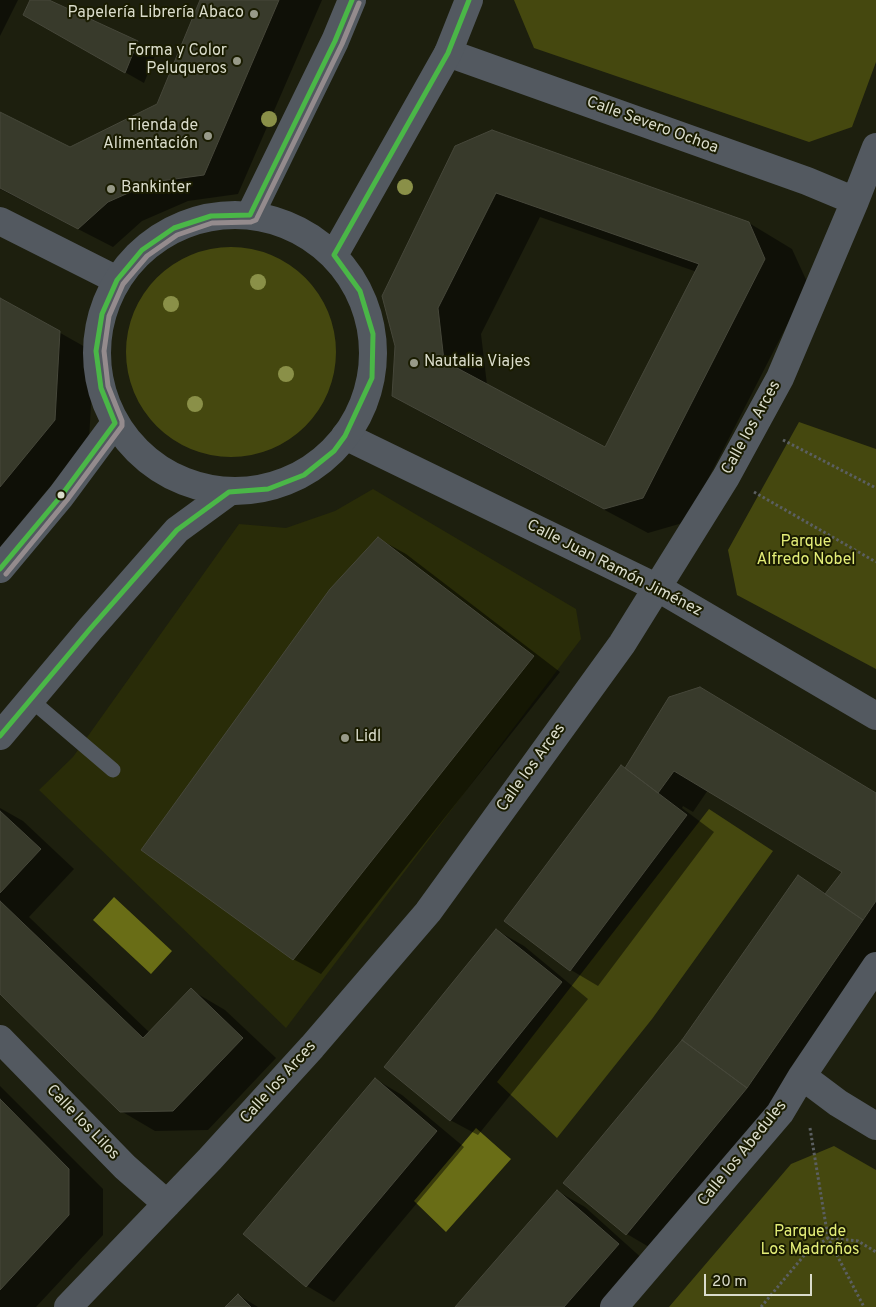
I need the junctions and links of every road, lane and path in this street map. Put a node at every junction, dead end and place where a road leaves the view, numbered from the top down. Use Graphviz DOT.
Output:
graph roads {
  1 [pos="352,0"];
  2 [pos="469,0"];
  3 [pos="448,53"];
  4 [pos="876,147"];
  5 [pos="855,201"];
  6 [pos="250,215"];
  7 [pos="0,221"];
  8 [pos="334,255"];
  9 [pos="117,280"];
  10 [pos="115,423"];
  11 [pos="345,436"];
  12 [pos="782,440"];
  13 [pos="876,488"];
  14 [pos="229,492"];
  15 [pos="753,492"];
  16 [pos="876,562"];
  17 [pos="0,569"];
  18 [pos="658,588"];
  19 [pos="31,700"];
  20 [pos="876,716"];
  21 [pos="0,736"];
  22 [pos="112,770"];
  23 [pos="876,966"];
  24 [pos="0,1039"];
  25 [pos="802,1076"];
  26 [pos="809,1123"];
  27 [pos="876,1126"];
  28 [pos="167,1204"];
  29 [pos="828,1238"];
  30 [pos="876,1252"];
  31 [pos="68,1307"];
  32 [pos="614,1307"];
  33 [pos="761,1307"];
  34 [pos="864,1307"];
  1 -- 6 [label="street"];
  2 -- 3 [label="street"];
  3 -- 5 [label="street, Calle Severo Ochoa"];
  3 -- 8 [label="street"];
  4 -- 5 [label="street, Calle los Arces"];
  5 -- 18 [label="street, Calle los Arces"];
  6 -- 8 [label="street"];
  6 -- 9 [label="street"];
  7 -- 9 [label="street"];
  8 -- 11 [label="street"];
  9 -- 10 [label="street"];
  10 -- 14 [label="street"];
  10 -- 17 [label="street"];
  11 -- 14 [label="street"];
  11 -- 18 [label="street, Calle Juan Ramón Jiménez"];
  12 -- 13 [label="path"];
  14 -- 19 [label="street"];
  15 -- 16 [label="path"];
  18 -- 20 [label="street, Calle Juan Ramón Jiménez"];
  18 -- 28 [label="street, Calle los Arces"];
  19 -- 21 [label="street"];
  19 -- 22 [label="lane"];
  23 -- 25 [label="street, Calle los Abedules"];
  24 -- 28 [label="street, Calle los Lilos"];
  25 -- 27 [label="street"];
  25 -- 32 [label="street, Calle los Abedules"];
  26 -- 29 [label="path"];
  28 -- 31 [label="street, Calle los Arces"];
  29 -- 30 [label="path"];
  29 -- 33 [label="path"];
  29 -- 34 [label="path"];
}
